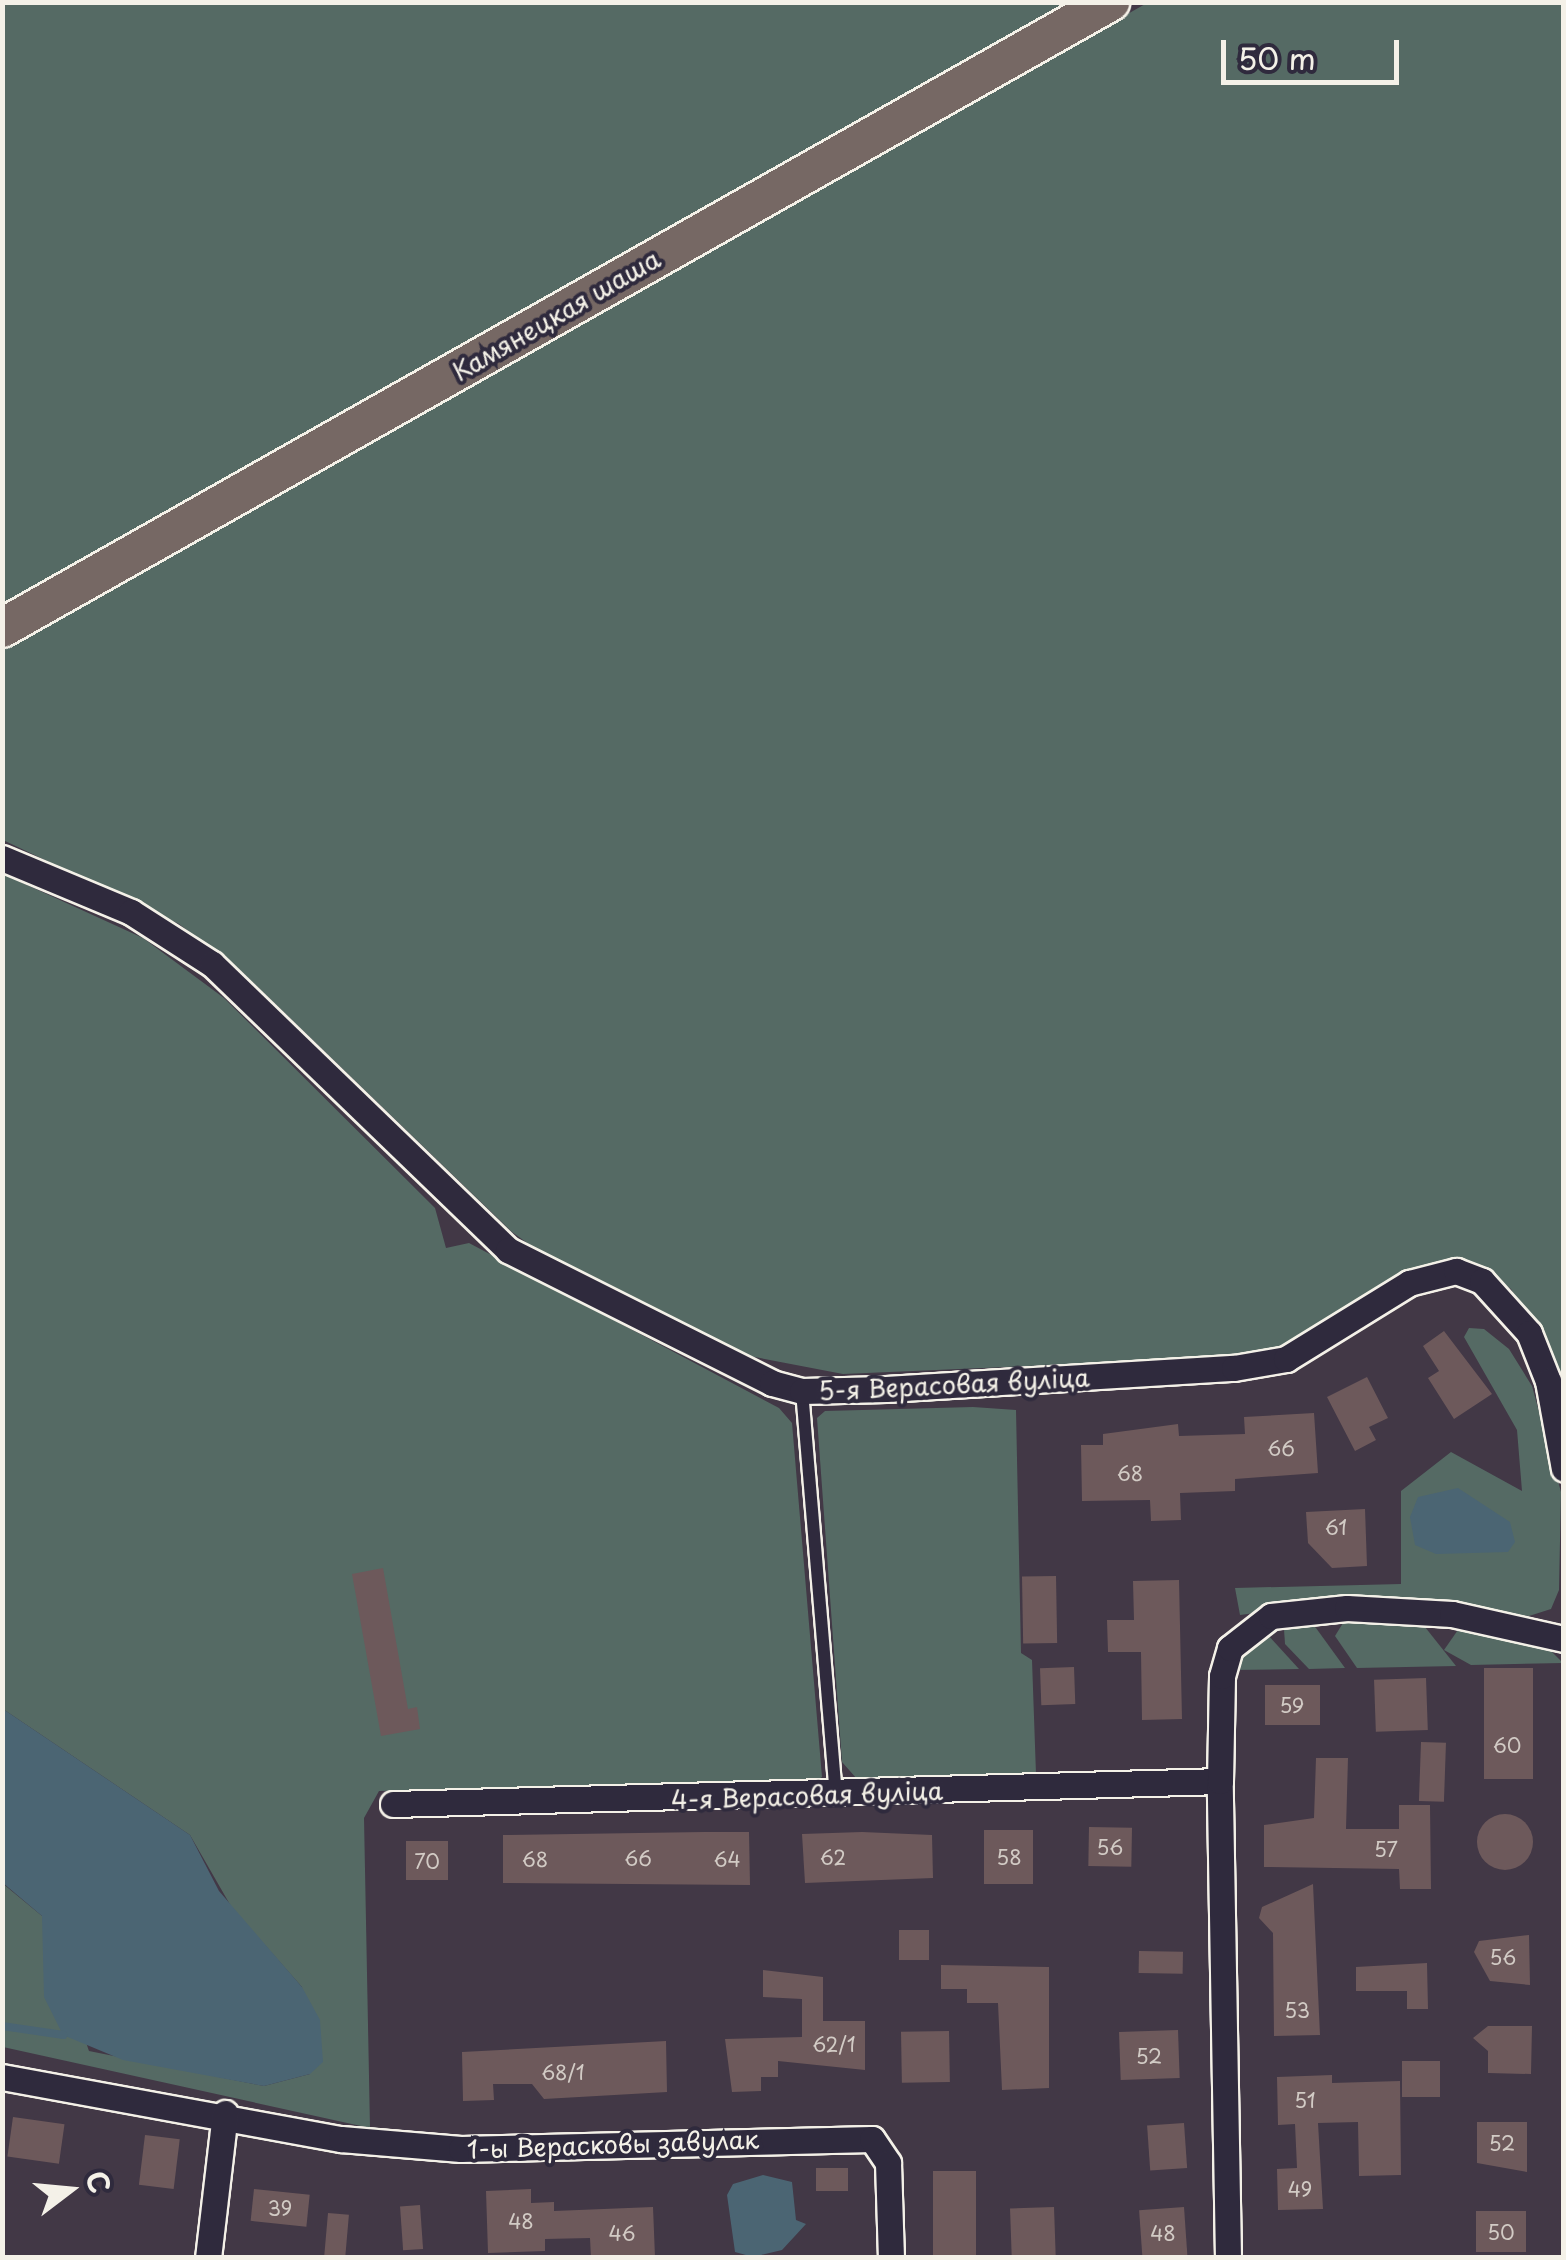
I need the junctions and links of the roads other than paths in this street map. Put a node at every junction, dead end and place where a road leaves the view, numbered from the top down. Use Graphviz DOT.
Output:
graph roads {
  1 [pos="1110,2"];
  2 [pos="2,628"];
  3 [pos="2,858"];
  4 [pos="1556,1380"];
  5 [pos="802,1392"];
  6 [pos="1564,1469"];
  7 [pos="1564,1639"];
  8 [pos="1220,1781"];
  9 [pos="836,1795"];
  10 [pos="393,1804"];
  11 [pos="2,2077"];
  12 [pos="225,2113"];
  13 [pos="208,2258"];
  14 [pos="891,2258"];
  15 [pos="1228,2258"];
  1 -- 2 [label="main road, Камянецкая шаша"];
  3 -- 5 [label="street, 5-я Верасовая вуліца"];
  4 -- 5 [label="street, 5-я Верасовая вуліца"];
  4 -- 6 [label="street, 5-я Верасовая вуліца"];
  5 -- 9 [label="lane"];
  7 -- 8 [label="street"];
  8 -- 9 [label="street, 4-я Верасовая вуліца"];
  8 -- 15 [label="street"];
  9 -- 10 [label="street, 4-я Верасовая вуліца"];
  11 -- 12 [label="street, 1-ы Верасковы завулак"];
  12 -- 13 [label="street"];
  12 -- 14 [label="street, 1-ы Верасковы завулак"];
}
